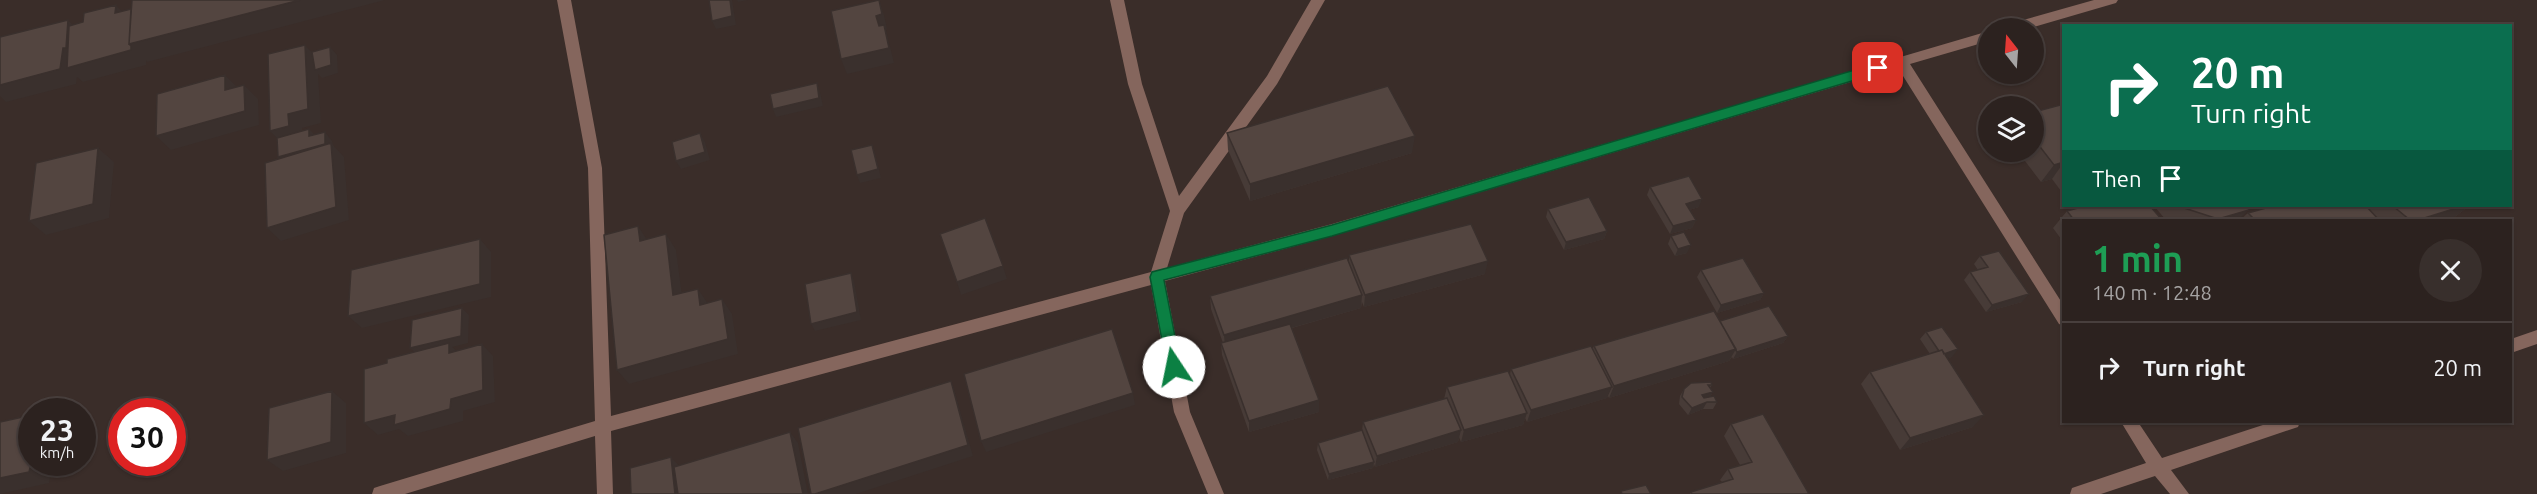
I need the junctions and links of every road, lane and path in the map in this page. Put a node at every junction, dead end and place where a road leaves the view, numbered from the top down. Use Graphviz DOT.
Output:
graph roads {
  1 [pos="564,0"];
  2 [pos="1117,0"];
  3 [pos="1318,0"];
  4 [pos="2111,0"];
  5 [pos="2044,19"];
  6 [pos="1978,39"];
  7 [pos="1901,62"];
  8 [pos="1177,211"];
  9 [pos="1157,277"];
  10 [pos="2062,316"];
  11 [pos="2537,337"];
  12 [pos="2512,346"];
  13 [pos="2130,423"];
  14 [pos="2289,423"];
  15 [pos="602,426"];
  16 [pos="2158,467"];
  17 [pos="380,494"];
  18 [pos="605,494"];
  19 [pos="1216,494"];
  20 [pos="2078,494"];
  21 [pos="2181,494"];
  1 -- 15 [label="street"];
  2 -- 8 [label="street"];
  3 -- 8 [label="street"];
  4 -- 5 [label="street"];
  6 -- 7 [label="street"];
  7 -- 9 [label="street"];
  7 -- 10 [label="street"];
  8 -- 9 [label="street"];
  9 -- 15 [label="street"];
  9 -- 19 [label="street"];
  11 -- 12 [label="street"];
  13 -- 16 [label="street"];
  14 -- 16 [label="street"];
  15 -- 17 [label="street"];
  15 -- 18 [label="street"];
  16 -- 20 [label="street"];
  16 -- 21 [label="street"];
}
